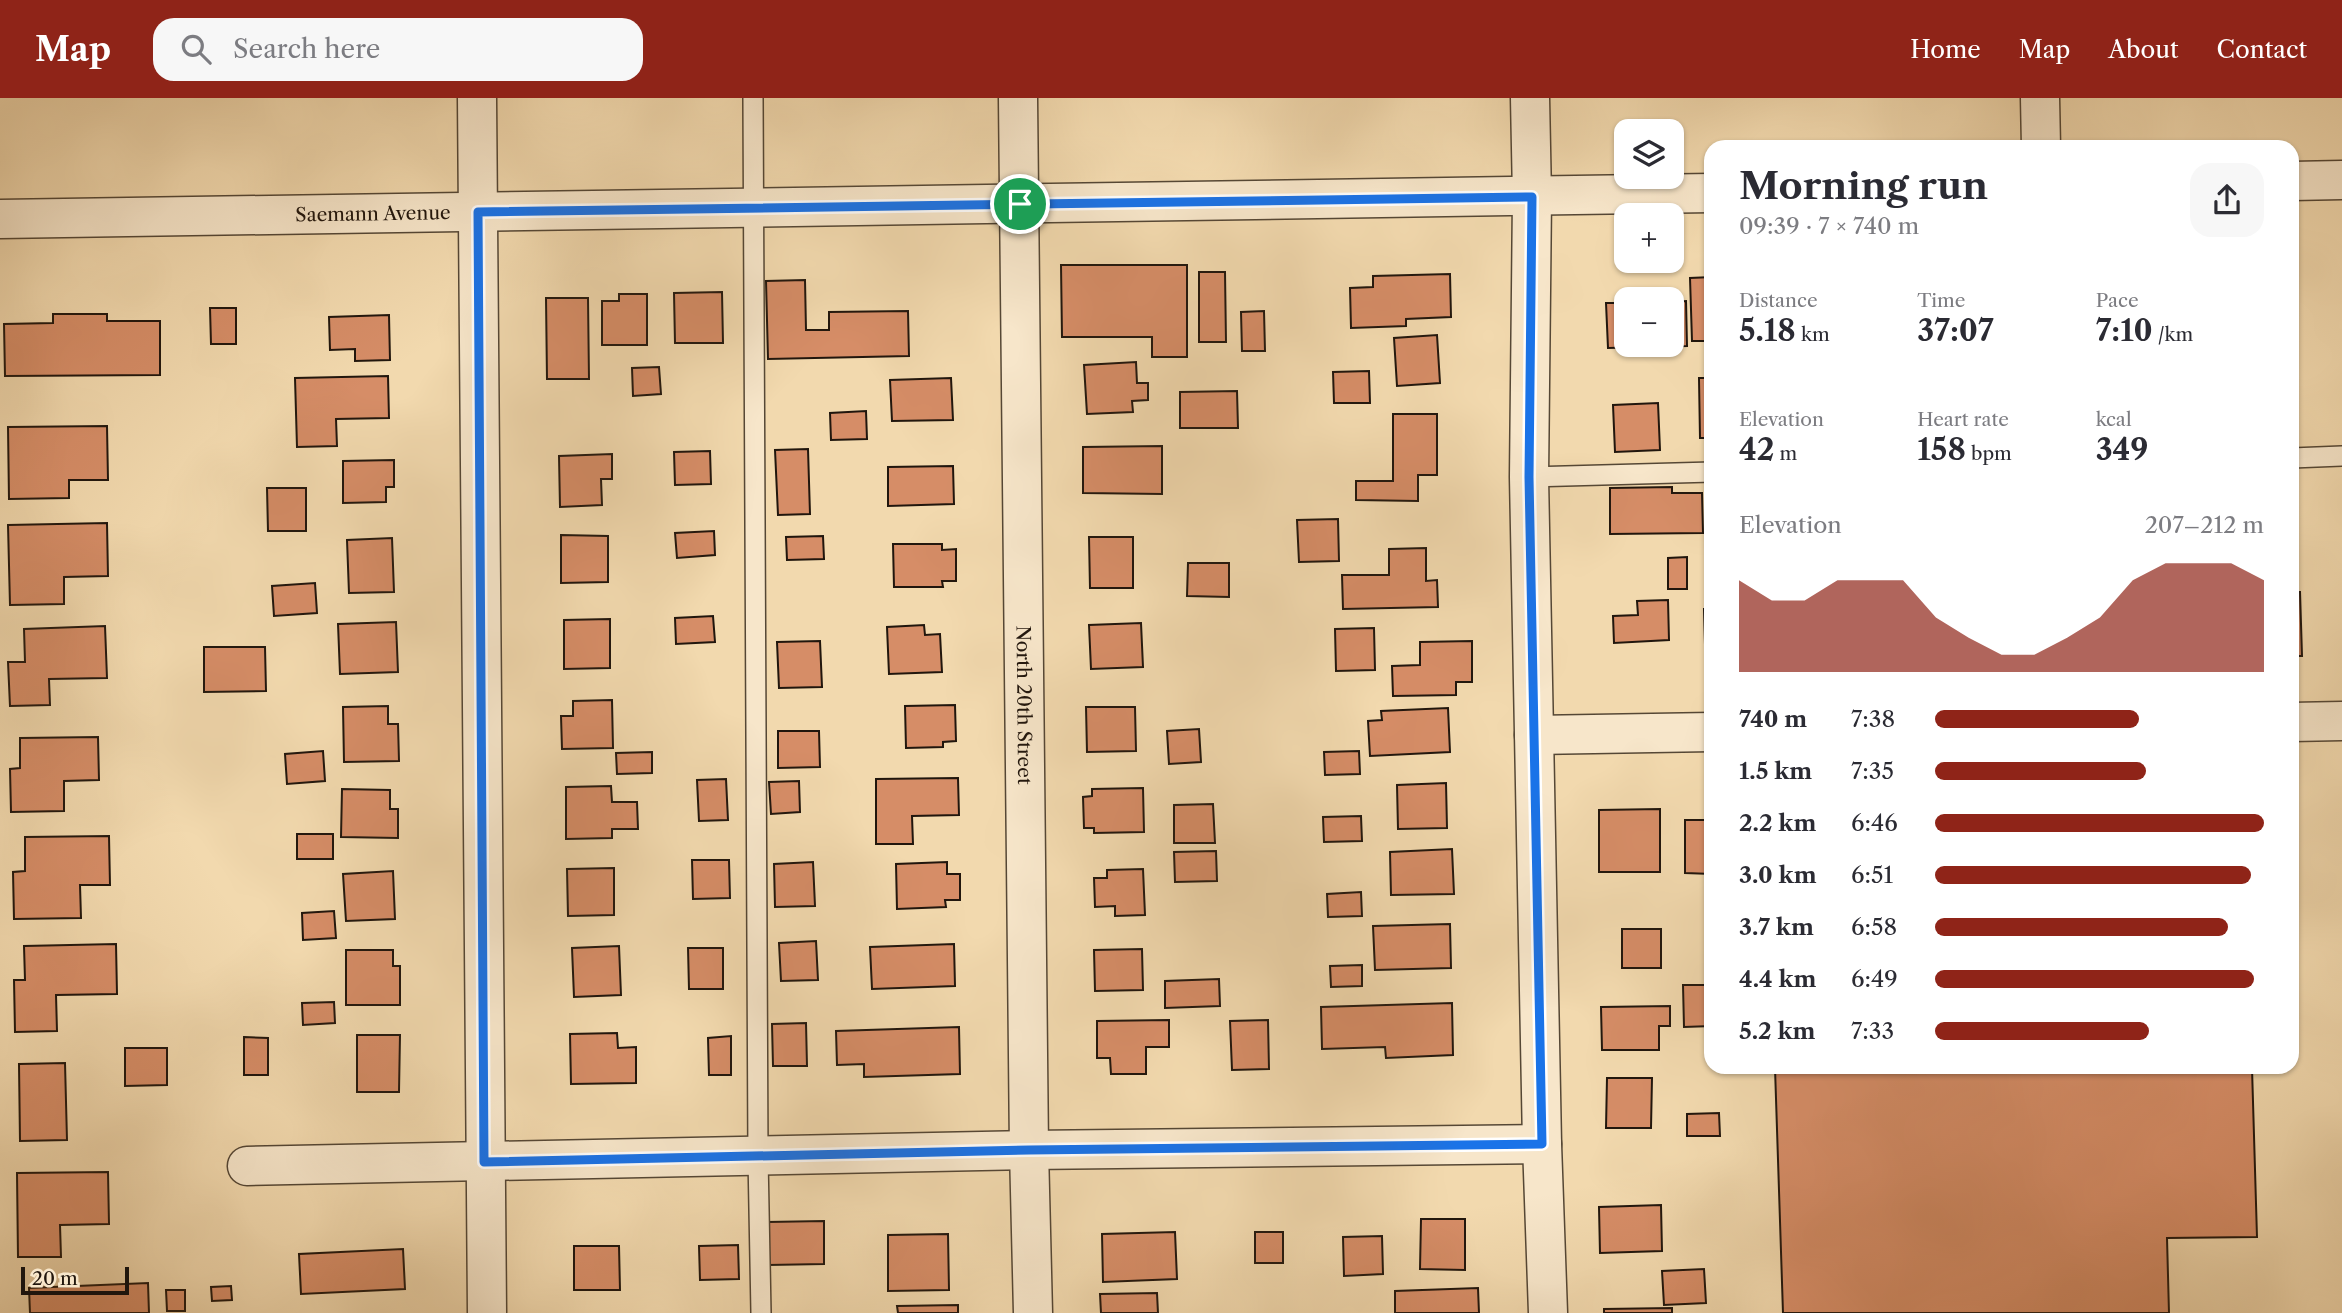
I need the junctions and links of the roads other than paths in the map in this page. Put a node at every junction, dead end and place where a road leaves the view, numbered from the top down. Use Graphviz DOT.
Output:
graph roads {
  1 [pos="477,98"];
  2 [pos="753,98"];
  3 [pos="1018,98"];
  4 [pos="1530,98"];
  5 [pos="2040,98"];
  6 [pos="2041,140"];
  7 [pos="2342,180"];
  8 [pos="2299,181"];
  9 [pos="1704,192"];
  10 [pos="1532,197"];
  11 [pos="1020,204"];
  12 [pos="755,208"];
  13 [pos="478,212"];
  14 [pos="0,219"];
  15 [pos="2342,456"];
  16 [pos="2299,458"];
  17 [pos="1704,472"];
  18 [pos="1529,477"];
  19 [pos="2342,721"];
  20 [pos="2299,722"];
  21 [pos="1704,732"];
  22 [pos="1534,735"];
  23 [pos="1542,1144"];
  24 [pos="1029,1150"];
  25 [pos="758,1157"];
  26 [pos="484,1162"];
  27 [pos="247,1166"];
  28 [pos="487,1313"];
  29 [pos="761,1313"];
  30 [pos="1033,1313"];
  31 [pos="1548,1313"];
  1 -- 13 [label="street"];
  2 -- 12 [label="lane"];
  3 -- 11 [label="street, North 20th Street"];
  4 -- 10 [label="street"];
  5 -- 6 [label="street"];
  7 -- 8 [label="street"];
  9 -- 10 [label="street, Saemann Avenue"];
  10 -- 11 [label="street, Saemann Avenue"];
  10 -- 18 [label="street"];
  11 -- 12 [label="street, Saemann Avenue"];
  11 -- 24 [label="street, North 20th Street"];
  12 -- 13 [label="street, Saemann Avenue"];
  12 -- 25 [label="lane"];
  13 -- 14 [label="street, Saemann Avenue"];
  13 -- 26 [label="street"];
  15 -- 16 [label="lane"];
  17 -- 18 [label="lane"];
  18 -- 22 [label="street"];
  19 -- 20 [label="street"];
  21 -- 22 [label="street"];
  22 -- 23 [label="street"];
  23 -- 24 [label="street"];
  23 -- 31 [label="street"];
  24 -- 25 [label="street"];
  24 -- 30 [label="street, North 20th Street"];
  25 -- 26 [label="street"];
  25 -- 29 [label="lane"];
  26 -- 27 [label="street"];
  26 -- 28 [label="street"];
}
